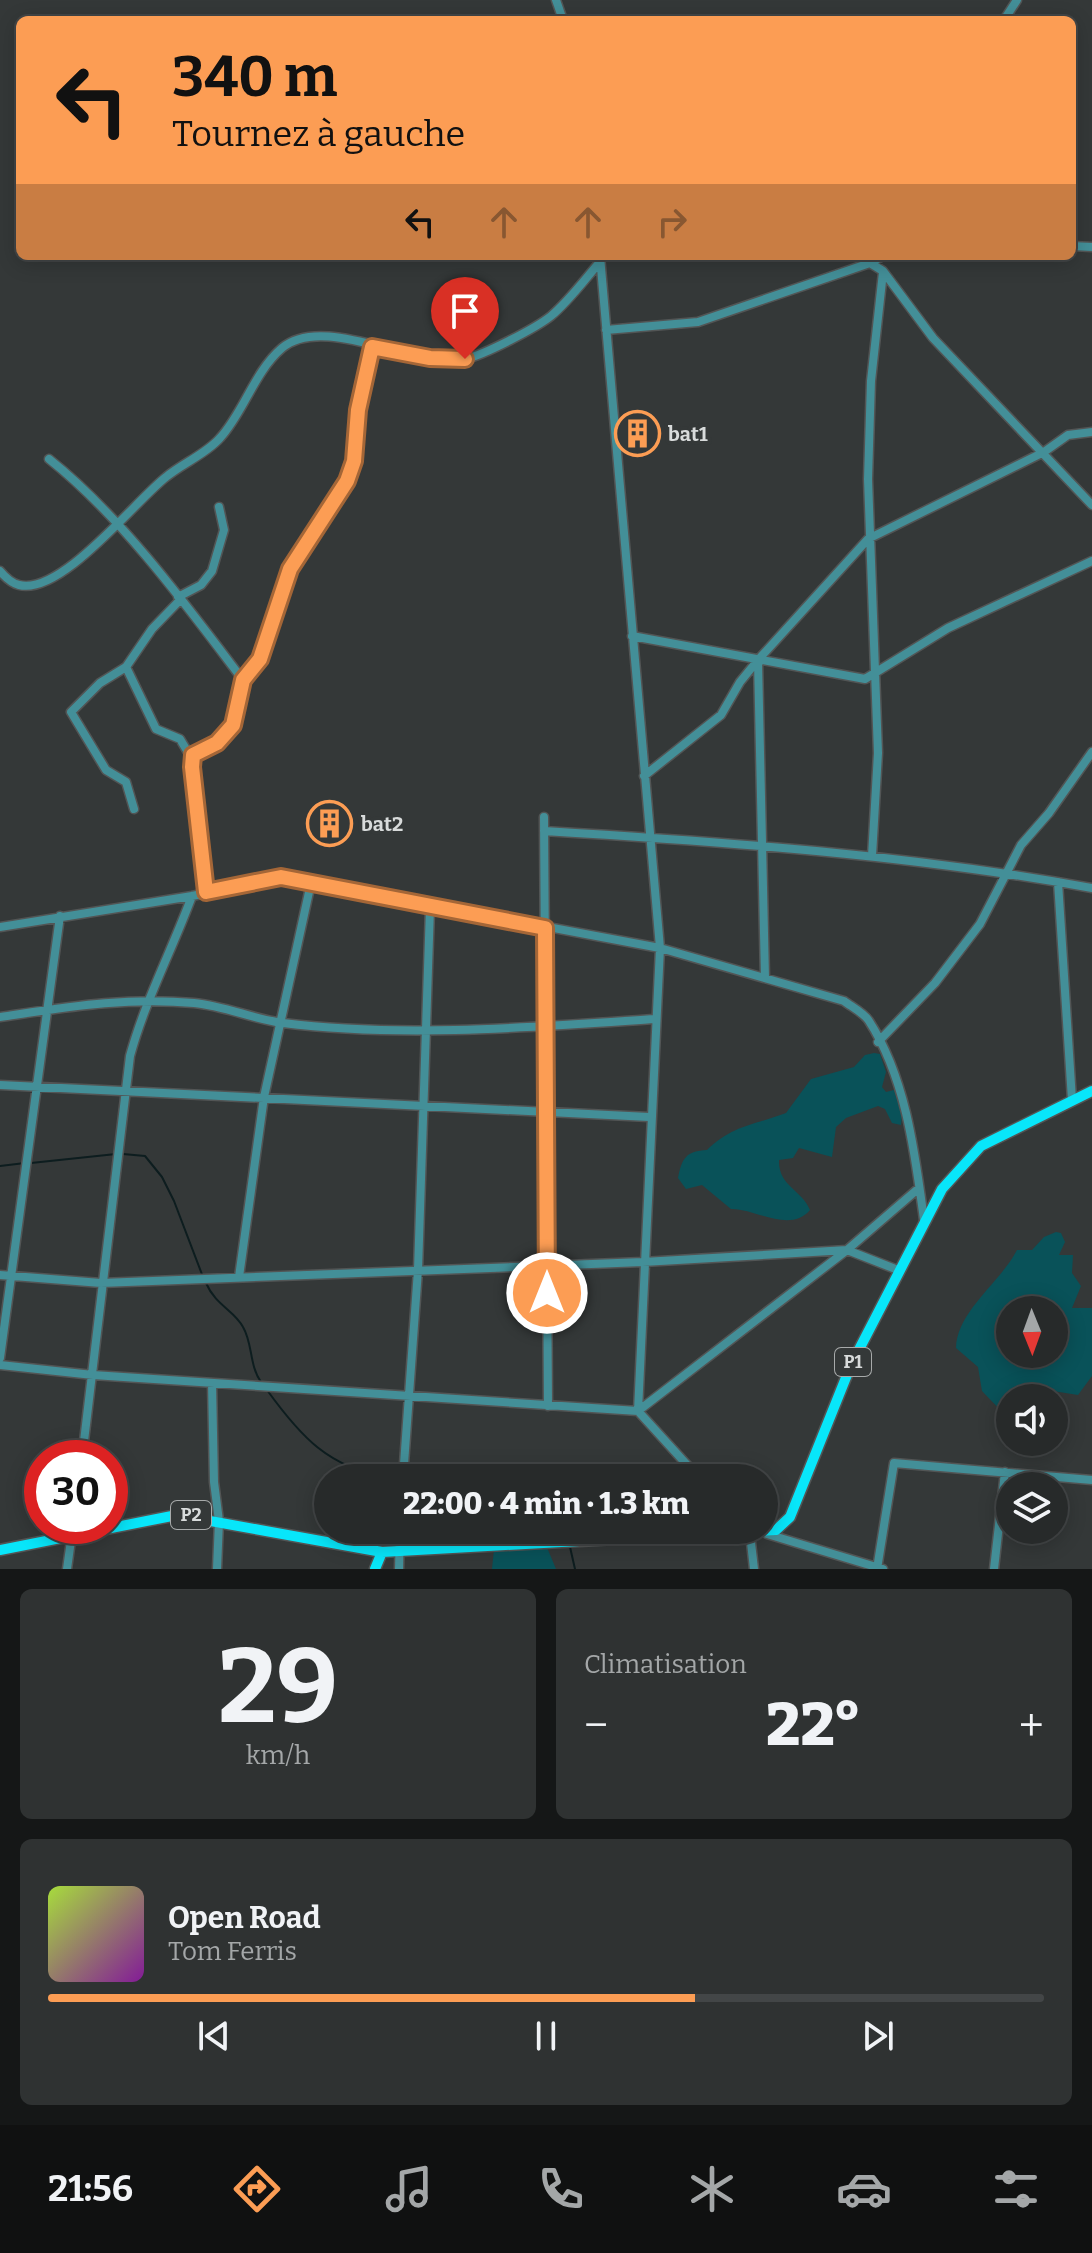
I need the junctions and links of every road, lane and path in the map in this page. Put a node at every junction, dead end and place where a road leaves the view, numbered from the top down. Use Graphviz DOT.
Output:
graph roads {
  1 [pos="599,260"];
  2 [pos="600,260"];
  3 [pos="876,260"];
  4 [pos="870,263"];
  5 [pos="883,271"];
  6 [pos="606,330"];
  7 [pos="372,347"];
  8 [pos="1092,432"];
  9 [pos="1044,452"];
  10 [pos="49,459"];
  11 [pos="1092,505"];
  12 [pos="219,507"];
  13 [pos="116,525"];
  14 [pos="868,539"];
  15 [pos="1092,561"];
  16 [pos="0,571"];
  17 [pos="179,598"];
  18 [pos="632,636"];
  19 [pos="758,660"];
  20 [pos="126,667"];
  21 [pos="875,670"];
  22 [pos="243,680"];
  23 [pos="1092,752"];
  24 [pos="192,759"];
  25 [pos="644,776"];
  26 [pos="134,809"];
  27 [pos="544,817"];
  28 [pos="544,831"];
  29 [pos="648,837"];
  30 [pos="762,844"];
  31 [pos="872,856"];
  32 [pos="1004,872"];
  33 [pos="1058,882"];
  34 [pos="311,883"];
  35 [pos="1092,888"];
  36 [pos="206,892"];
  37 [pos="192,896"];
  38 [pos="430,908"];
  39 [pos="60,916"];
  40 [pos="0,927"];
  41 [pos="545,928"];
  42 [pos="660,948"];
  43 [pos="765,978"];
  44 [pos="148,1001"];
  45 [pos="46,1009"];
  46 [pos="0,1017"];
  47 [pos="655,1019"];
  48 [pos="282,1023"];
  49 [pos="546,1026"];
  50 [pos="426,1030"];
  51 [pos="878,1042"];
  52 [pos="0,1085"];
  53 [pos="35,1087"];
  54 [pos="125,1090"];
  55 [pos="1092,1091"];
  56 [pos="264,1097"];
  57 [pos="1072,1100"];
  58 [pos="424,1106"];
  59 [pos="546,1112"];
  60 [pos="649,1117"];
  61 [pos="919,1188"];
  62 [pos="924,1220"];
  63 [pos="847,1250"];
  64 [pos="643,1262"];
  65 [pos="547,1265"];
  66 [pos="418,1270"];
  67 [pos="898,1270"];
  68 [pos="0,1275"];
  69 [pos="11,1276"];
  70 [pos="239,1277"];
  71 [pos="101,1283"];
  72 [pos="0,1358"];
  73 [pos="0,1365"];
  74 [pos="93,1375"];
  75 [pos="212,1383"];
  76 [pos="409,1395"];
  77 [pos="548,1406"];
  78 [pos="638,1411"];
  79 [pos="84,1440"];
  80 [pos="404,1464"];
  81 [pos="686,1464"];
  82 [pos="1005,1472"];
  83 [pos="1068,1478"];
  84 [pos="1092,1480"];
  85 [pos="128,1521"];
  86 [pos="219,1521"];
  87 [pos="778,1526"];
  88 [pos="778,1537"];
  89 [pos="24,1543"];
  90 [pos="70,1544"];
  91 [pos="399,1544"];
  92 [pos="504,1544"];
  93 [pos="750,1544"];
  94 [pos="997,1544"];
  95 [pos="0,1550"];
  96 [pos="398,1551"];
  97 [pos="382,1552"];
  98 [pos="879,1568"];
  99 [pos="67,1569"];
  100 [pos="217,1569"];
  101 [pos="375,1569"];
  102 [pos="399,1569"];
  103 [pos="754,1569"];
  104 [pos="994,1569"];
  1 -- 7 [label="street"];
  2 -- 6 [label="street"];
  3 -- 4 [label="street"];
  4 -- 5 [label="street"];
  4 -- 6 [label="street"];
  5 -- 9 [label="street"];
  5 -- 14 [label="street"];
  6 -- 18 [label="street"];
  7 -- 13 [label="street"];
  7 -- 22 [label="street"];
  8 -- 9 [label="street"];
  9 -- 11 [label="street"];
  9 -- 14 [label="street"];
  10 -- 13 [label="street"];
  12 -- 17 [label="street"];
  13 -- 16 [label="street"];
  13 -- 17 [label="street"];
  14 -- 19 [label="street"];
  14 -- 21 [label="street"];
  15 -- 21 [label="street"];
  17 -- 20 [label="street"];
  17 -- 22 [label="street"];
  18 -- 19 [label="street"];
  18 -- 25 [label="street"];
  19 -- 21 [label="street"];
  19 -- 25 [label="street"];
  19 -- 30 [label="street"];
  20 -- 24 [label="street"];
  20 -- 26 [label="street"];
  21 -- 31 [label="street"];
  22 -- 24 [label="street"];
  23 -- 32 [label="street"];
  24 -- 36 [label="street"];
  25 -- 29 [label="street"];
  27 -- 28 [label="street"];
  28 -- 29 [label="street"];
  28 -- 41 [label="street"];
  29 -- 30 [label="street"];
  29 -- 42 [label="street"];
  30 -- 31 [label="street"];
  30 -- 43 [label="street"];
  31 -- 32 [label="street"];
  32 -- 33 [label="street"];
  32 -- 51 [label="street"];
  33 -- 35 [label="street"];
  33 -- 57 [label="street"];
  34 -- 36 [label="street"];
  34 -- 38 [label="street"];
  34 -- 48 [label="street"];
  36 -- 37 [label="street"];
  37 -- 39 [label="street"];
  37 -- 44 [label="street"];
  38 -- 41 [label="street"];
  38 -- 50 [label="street"];
  39 -- 40 [label="street"];
  39 -- 45 [label="street"];
  41 -- 42 [label="street"];
  41 -- 49 [label="street"];
  42 -- 43 [label="street"];
  42 -- 47 [label="street"];
  43 -- 51 [label="street"];
  44 -- 45 [label="street"];
  44 -- 48 [label="street"];
  44 -- 54 [label="street"];
  45 -- 46 [label="street"];
  45 -- 53 [label="street"];
  47 -- 49 [label="street"];
  47 -- 60 [label="street"];
  48 -- 50 [label="street"];
  48 -- 56 [label="street"];
  49 -- 50 [label="street"];
  49 -- 59 [label="street"];
  50 -- 58 [label="street"];
  51 -- 61 [label="street"];
  52 -- 53 [label="street"];
  53 -- 54 [label="street"];
  53 -- 69 [label="street"];
  54 -- 56 [label="street"];
  54 -- 71 [label="street"];
  55 -- 57 [label="main road, P1"];
  56 -- 58 [label="street"];
  56 -- 70 [label="street"];
  57 -- 62 [label="main road, P1"];
  58 -- 59 [label="street"];
  58 -- 66 [label="street"];
  59 -- 60 [label="street"];
  59 -- 65 [label="street"];
  60 -- 64 [label="street"];
  61 -- 62 [label="street"];
  61 -- 63 [label="street"];
  62 -- 67 [label="main road, P1"];
  63 -- 64 [label="street"];
  63 -- 67 [label="street"];
  63 -- 78 [label="street"];
  64 -- 65 [label="street"];
  64 -- 78 [label="street"];
  65 -- 66 [label="street"];
  65 -- 77 [label="street"];
  66 -- 70 [label="street"];
  66 -- 76 [label="street"];
  67 -- 87 [label="main road, P1"];
  68 -- 69 [label="street"];
  69 -- 71 [label="street"];
  69 -- 72 [label="street"];
  70 -- 71 [label="street"];
  71 -- 74 [label="street"];
  73 -- 74 [label="street"];
  74 -- 75 [label="street"];
  74 -- 79 [label="street"];
  75 -- 76 [label="street"];
  75 -- 86 [label="street"];
  76 -- 77 [label="street"];
  76 -- 80 [label="street"];
  77 -- 78 [label="street"];
  78 -- 81 [label="street"];
  82 -- 98 [label="street"];
  83 -- 84 [label="street"];
  85 -- 86 [label="main road, P2"];
  86 -- 97 [label="main road, P2"];
  86 -- 100 [label="street"];
  88 -- 98 [label="street"];
  89 -- 95 [label="main road, P2"];
  90 -- 99 [label="street"];
  91 -- 96 [label="street"];
  92 -- 96 [label="main road"];
  93 -- 103 [label="street"];
  94 -- 104 [label="street"];
  96 -- 97 [label="main road"];
  96 -- 102 [label="street"];
  97 -- 101 [label="main road"];
}
